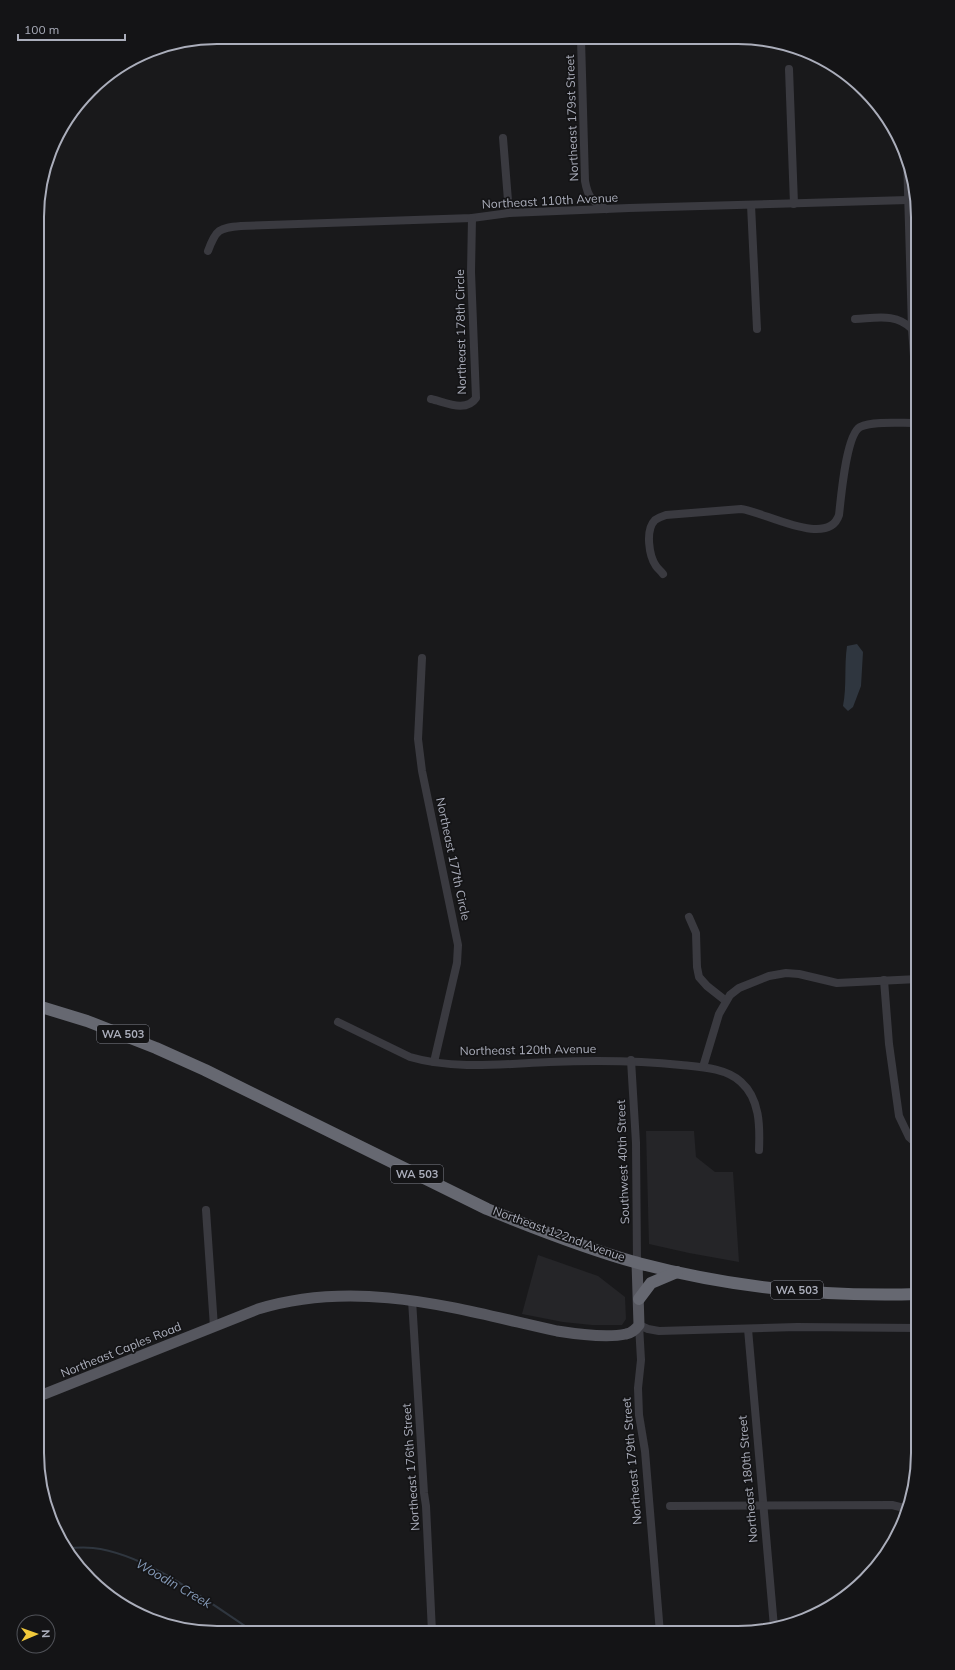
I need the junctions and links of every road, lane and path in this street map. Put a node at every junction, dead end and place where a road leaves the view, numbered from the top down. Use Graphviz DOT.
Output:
graph roads {
  1 [pos="581,44"];
  2 [pos="789,69"];
  3 [pos="503,138"];
  4 [pos="908,183"];
  5 [pos="908,200"];
  6 [pos="794,204"];
  7 [pos="751,205"];
  8 [pos="607,209"];
  9 [pos="509,213"];
  10 [pos="472,218"];
  11 [pos="208,251"];
  12 [pos="911,255"];
  13 [pos="855,320"];
  14 [pos="911,326"];
  15 [pos="757,329"];
  16 [pos="431,399"];
  17 [pos="911,423"];
  18 [pos="663,574"];
  19 [pos="422,658"];
  20 [pos="689,917"];
  21 [pos="911,979"];
  22 [pos="884,980"];
  23 [pos="726,1002"];
  24 [pos="44,1008"];
  25 [pos="338,1022"];
  26 [pos="631,1060"];
  27 [pos="434,1062"];
  28 [pos="703,1067"];
  29 [pos="911,1139"];
  30 [pos="759,1150"];
  31 [pos="206,1210"];
  32 [pos="637,1262"];
  33 [pos="677,1272"];
  34 [pos="911,1294"];
  35 [pos="639,1299"];
  36 [pos="412,1300"];
  37 [pos="638,1325"];
  38 [pos="214,1327"];
  39 [pos="911,1328"];
  40 [pos="748,1329"];
  41 [pos="44,1394"];
  42 [pos="670,1506"];
  43 [pos="762,1507"];
  44 [pos="902,1508"];
  45 [pos="774,1622"];
  46 [pos="432,1626"];
  47 [pos="659,1626"];
  1 -- 8 [label="street, Northeast 179st Street"];
  2 -- 6 [label="street"];
  3 -- 9 [label="street"];
  4 -- 5 [label="street"];
  5 -- 6 [label="street, Northeast 110th Avenue"];
  5 -- 12 [label="street"];
  6 -- 7 [label="street, Northeast 110th Avenue"];
  7 -- 8 [label="street, Northeast 110th Avenue"];
  7 -- 15 [label="street"];
  8 -- 9 [label="street, Northeast 110th Avenue"];
  9 -- 10 [label="street, Northeast 110th Avenue"];
  10 -- 11 [label="street, Northeast 110th Avenue"];
  10 -- 16 [label="street, Northeast 178th Circle"];
  13 -- 14 [label="street"];
  17 -- 18 [label="street"];
  19 -- 27 [label="street, Northeast 177th Circle"];
  20 -- 23 [label="street"];
  21 -- 22 [label="street"];
  22 -- 23 [label="street"];
  22 -- 29 [label="street"];
  23 -- 28 [label="street"];
  24 -- 32 [label="highway, Northeast 122nd Avenue / WA 503"];
  25 -- 27 [label="street, Northeast 120th Avenue"];
  26 -- 27 [label="street, Northeast 120th Avenue"];
  26 -- 28 [label="street, Northeast 120th Avenue"];
  26 -- 32 [label="street, Southwest 40th Street"];
  28 -- 30 [label="street, Northeast 120th Avenue"];
  31 -- 38 [label="street"];
  32 -- 33 [label="highway, Northeast 122nd Avenue / WA 503"];
  32 -- 35 [label="main road, Northeast 179th Street"];
  33 -- 34 [label="highway, Northeast 122nd Avenue / WA 503"];
  33 -- 35 [label="highway"];
  35 -- 37 [label="main road, Northeast 179th Street"];
  36 -- 37 [label="main road"];
  36 -- 38 [label="main road"];
  36 -- 46 [label="street, Northeast 176th Street"];
  37 -- 40 [label="street"];
  37 -- 47 [label="street, Northeast 179th Street"];
  38 -- 41 [label="main road, Northeast Caples Road"];
  39 -- 40 [label="street"];
  40 -- 43 [label="street, Northeast 180th Street"];
  42 -- 43 [label="street"];
  43 -- 44 [label="street"];
  43 -- 45 [label="street, Northeast 180th Street"];
}
